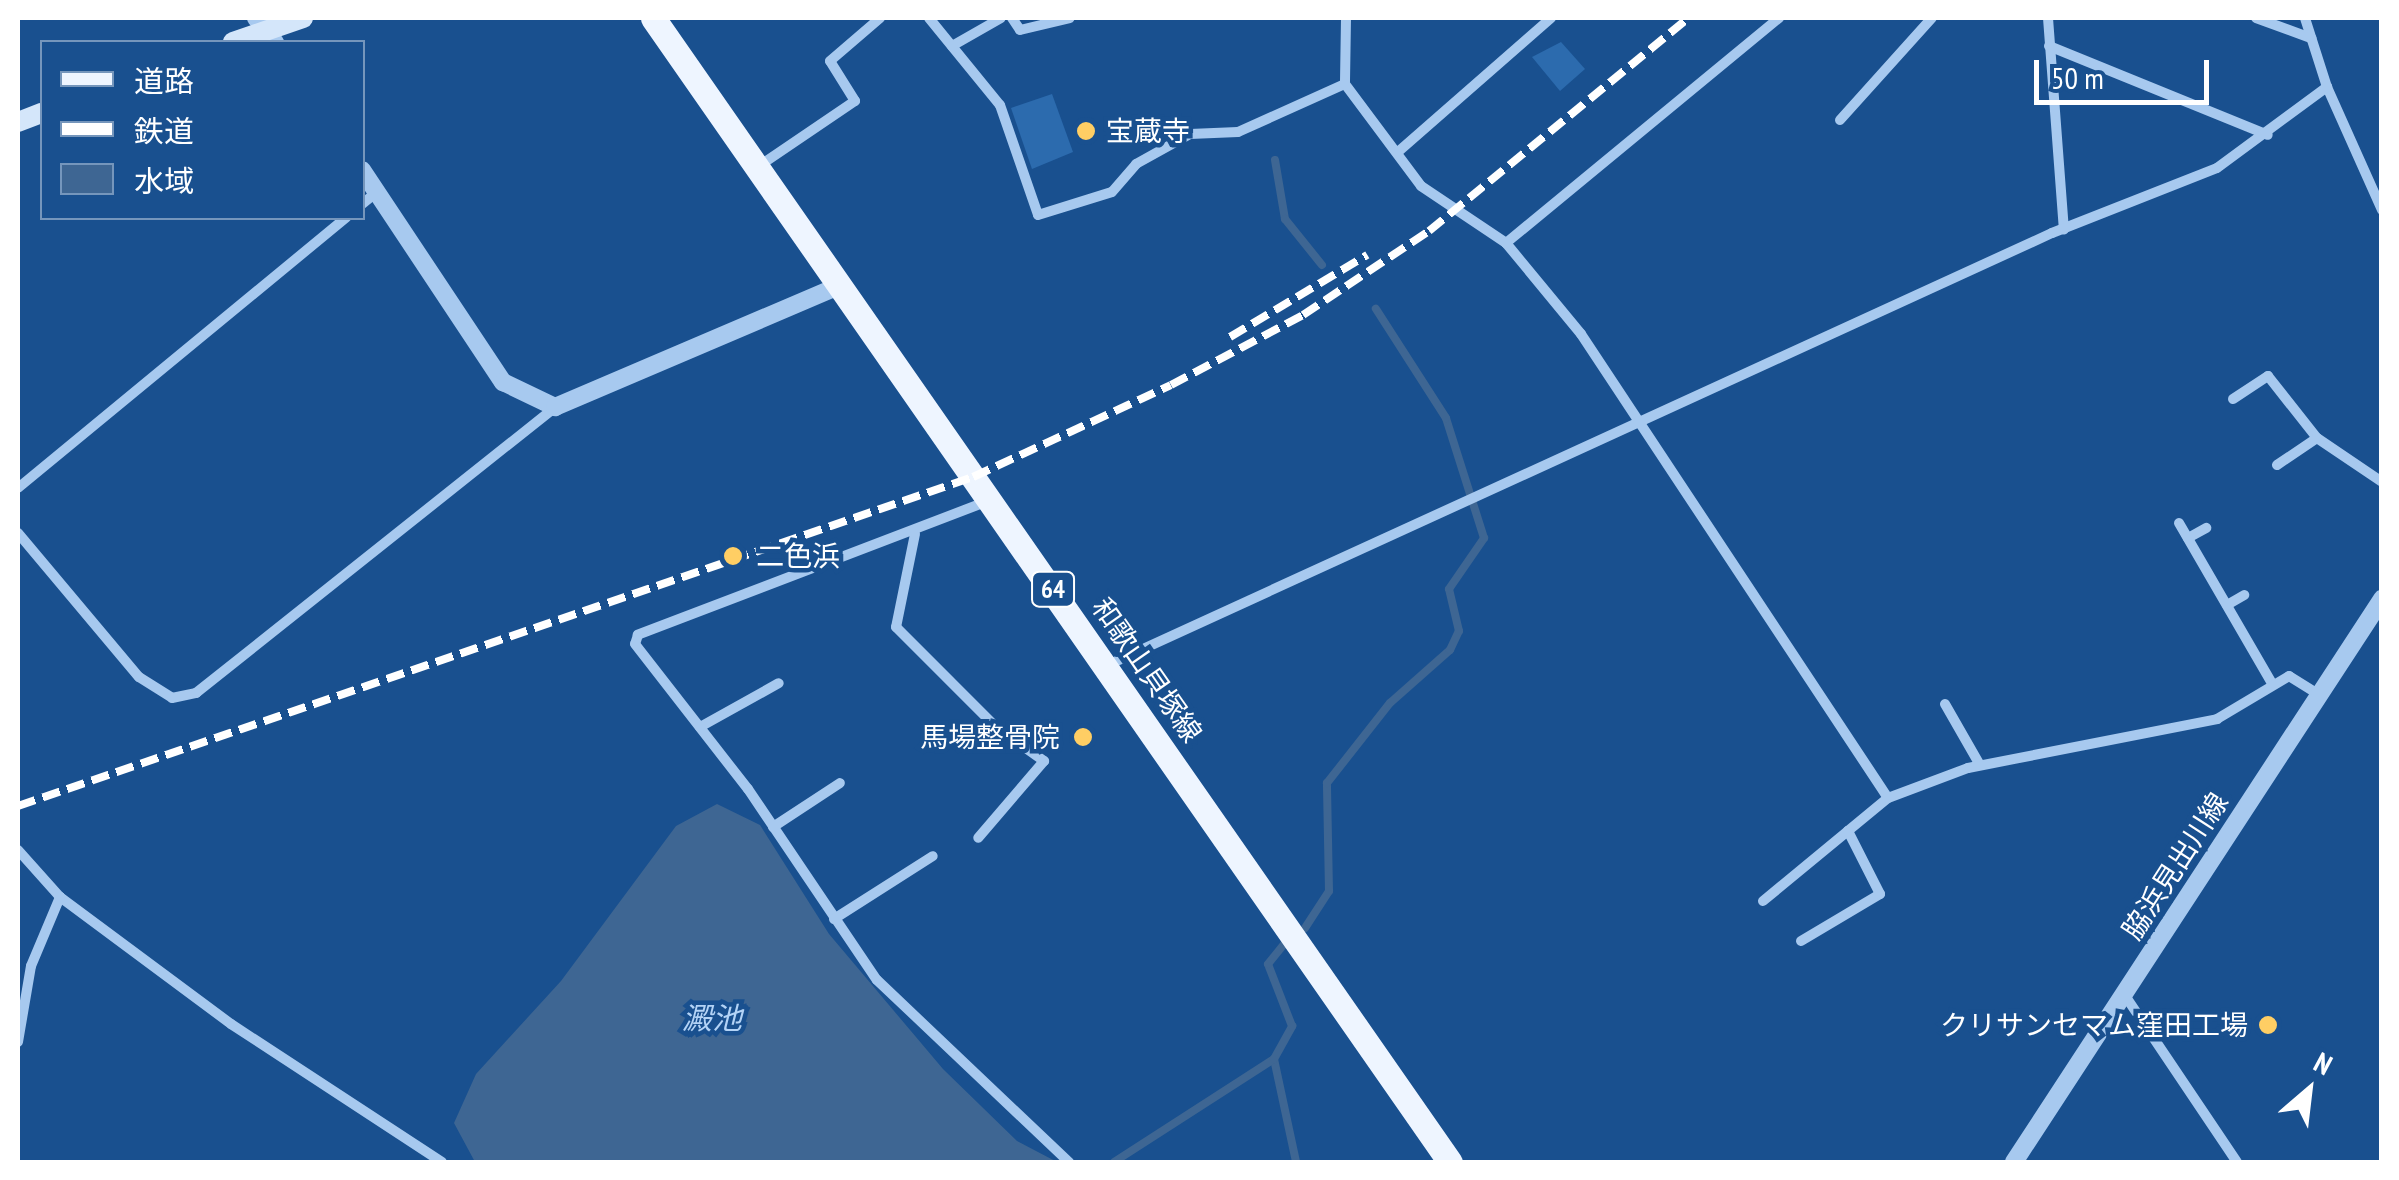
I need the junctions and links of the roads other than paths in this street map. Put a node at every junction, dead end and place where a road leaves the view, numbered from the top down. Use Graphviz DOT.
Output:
graph roads {
  1 [pos="303,18"];
  2 [pos="653,18"];
  3 [pos="880,18"];
  4 [pos="929,18"];
  5 [pos="1001,18"];
  6 [pos="1012,18"];
  7 [pos="1070,18"];
  8 [pos="1346,18"];
  9 [pos="1551,18"];
  10 [pos="1779,18"];
  11 [pos="1932,18"];
  12 [pos="2048,18"];
  13 [pos="2256,18"];
  14 [pos="2306,18"];
  15 [pos="266,30"];
  16 [pos="2311,38"];
  17 [pos="239,40"];
  18 [pos="952,46"];
  19 [pos="2049,46"];
  20 [pos="1346,84"];
  21 [pos="2327,88"];
  22 [pos="1840,120"];
  23 [pos="2268,134"];
  24 [pos="1399,151"];
  25 [pos="756,168"];
  26 [pos="365,174"];
  27 [pos="378,192"];
  28 [pos="365,202"];
  29 [pos="2382,210"];
  30 [pos="344,220"];
  31 [pos="2064,228"];
  32 [pos="1506,243"];
  33 [pos="839,286"];
  34 [pos="2233,399"];
  35 [pos="555,408"];
  36 [pos="1632,423"];
  37 [pos="2317,438"];
  38 [pos="2277,465"];
  39 [pos="2382,482"];
  40 [pos="18,488"];
  41 [pos="989,500"];
  42 [pos="2179,522"];
  43 [pos="2206,528"];
  44 [pos="18,533"];
  45 [pos="914,534"];
  46 [pos="2188,538"];
  47 [pos="2244,594"];
  48 [pos="2382,599"];
  49 [pos="2226,605"];
  50 [pos="1108,666"];
  51 [pos="779,684"];
  52 [pos="2273,685"];
  53 [pos="2320,695"];
  54 [pos="1945,704"];
  55 [pos="700,727"];
  56 [pos="1980,764"];
  57 [pos="840,783"];
  58 [pos="1888,798"];
  59 [pos="773,827"];
  60 [pos="1848,831"];
  61 [pos="978,838"];
  62 [pos="18,850"];
  63 [pos="934,856"];
  64 [pos="60,897"];
  65 [pos="1763,901"];
  66 [pos="834,919"];
  67 [pos="1801,941"];
  68 [pos="2124,994"];
  69 [pos="18,1042"];
  70 [pos="442,1162"];
  71 [pos="1068,1162"];
  72 [pos="1450,1162"];
  73 [pos="2014,1162"];
  74 [pos="2237,1162"];
  1 -- 15 [label="main road"];
  2 -- 25 [label="main road, 和歌山貝塚線 / 64"];
  3 -- 25 [label="street"];
  4 -- 18 [label="street"];
  5 -- 18 [label="street"];
  6 -- 7 [label="street"];
  8 -- 20 [label="street"];
  9 -- 24 [label="street"];
  10 -- 32 [label="street"];
  11 -- 22 [label="street"];
  12 -- 19 [label="street"];
  13 -- 16 [label="street"];
  14 -- 16 [label="street"];
  15 -- 17 [label="main road"];
  16 -- 21 [label="street"];
  18 -- 20 [label="street"];
  19 -- 23 [label="street"];
  19 -- 31 [label="street"];
  20 -- 24 [label="street"];
  21 -- 23 [label="street"];
  21 -- 29 [label="street"];
  23 -- 31 [label="street"];
  24 -- 32 [label="street"];
  25 -- 33 [label="main road, 和歌山貝塚線 / 64"];
  26 -- 27 [label="street"];
  27 -- 28 [label="street"];
  27 -- 35 [label="street"];
  30 -- 40 [label="street"];
  31 -- 36 [label="street"];
  32 -- 36 [label="street"];
  33 -- 35 [label="street"];
  33 -- 41 [label="main road, 和歌山貝塚線 / 64"];
  34 -- 37 [label="street"];
  35 -- 44 [label="street"];
  36 -- 50 [label="street"];
  36 -- 58 [label="street"];
  37 -- 38 [label="street"];
  37 -- 39 [label="street"];
  41 -- 45 [label="street"];
  41 -- 50 [label="main road, 和歌山貝塚線 / 64"];
  42 -- 46 [label="street"];
  43 -- 46 [label="street"];
  45 -- 55 [label="street"];
  45 -- 61 [label="street"];
  46 -- 49 [label="street"];
  47 -- 49 [label="street"];
  48 -- 53 [label="street, 脇浜見出川線"];
  49 -- 52 [label="street"];
  50 -- 72 [label="main road, 和歌山貝塚線 / 64"];
  51 -- 55 [label="street"];
  52 -- 53 [label="street"];
  52 -- 56 [label="street"];
  53 -- 68 [label="street, 脇浜見出川線"];
  54 -- 56 [label="street"];
  55 -- 59 [label="street"];
  56 -- 58 [label="street"];
  57 -- 59 [label="street"];
  58 -- 60 [label="street"];
  59 -- 66 [label="street"];
  60 -- 65 [label="street"];
  60 -- 67 [label="street"];
  62 -- 64 [label="street"];
  63 -- 66 [label="street"];
  64 -- 69 [label="street"];
  64 -- 70 [label="street"];
  66 -- 71 [label="street"];
  68 -- 73 [label="street, 脇浜見出川線"];
  68 -- 74 [label="street"];
}
